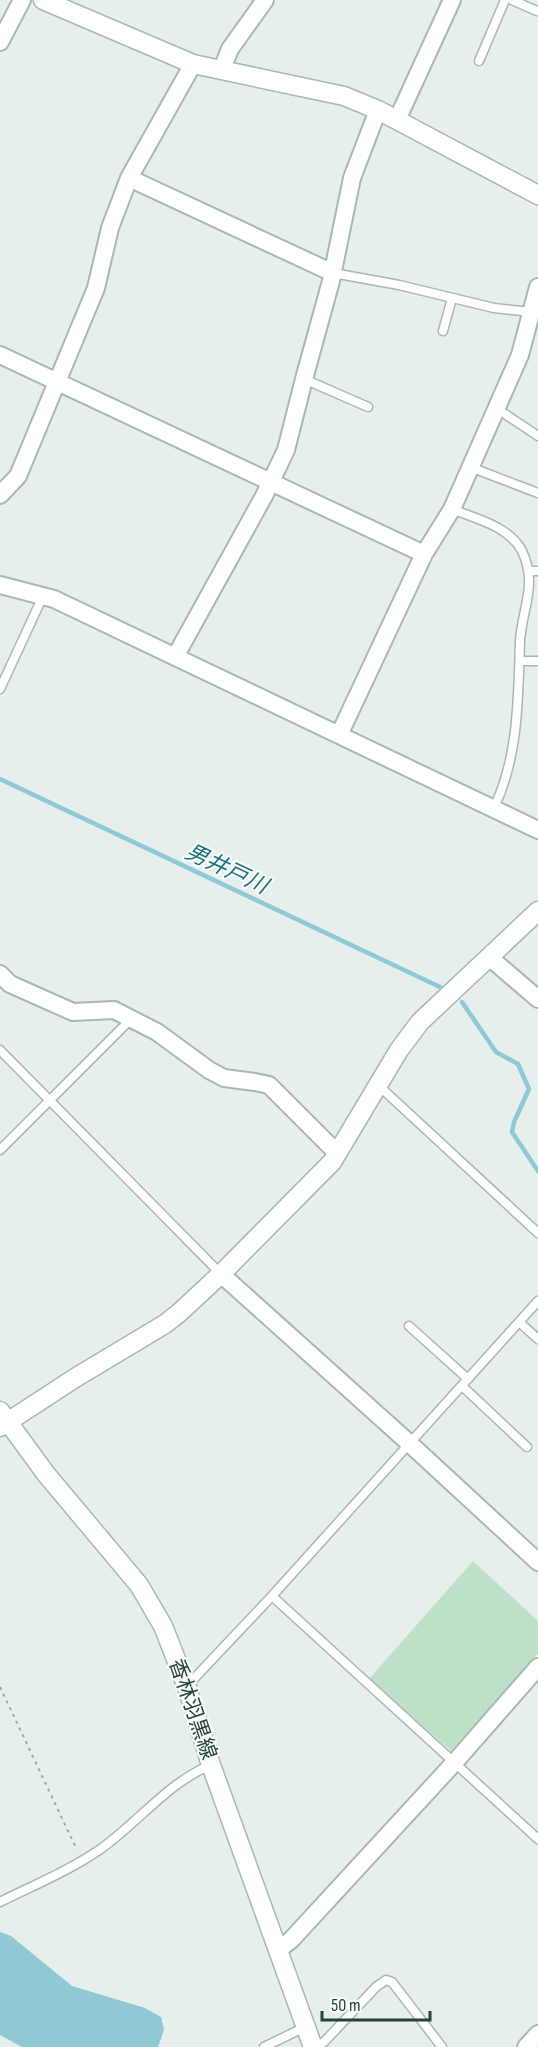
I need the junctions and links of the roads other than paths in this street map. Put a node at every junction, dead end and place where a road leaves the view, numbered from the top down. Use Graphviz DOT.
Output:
graph roads {
  1 [pos="22,0"];
  2 [pos="43,0"];
  3 [pos="265,0"];
  4 [pos="452,0"];
  5 [pos="505,0"];
  6 [pos="512,0"];
  7 [pos="537,10"];
  8 [pos="0,42"];
  9 [pos="479,61"];
  10 [pos="193,64"];
  11 [pos="222,69"];
  12 [pos="378,110"];
  13 [pos="397,120"];
  14 [pos="129,178"];
  15 [pos="538,195"];
  16 [pos="333,273"];
  17 [pos="538,286"];
  18 [pos="452,298"];
  19 [pos="531,312"];
  20 [pos="443,331"];
  21 [pos="0,355"];
  22 [pos="304,379"];
  23 [pos="58,382"];
  24 [pos="368,407"];
  25 [pos="496,408"];
  26 [pos="538,436"];
  27 [pos="470,467"];
  28 [pos="271,483"];
  29 [pos="538,494"];
  30 [pos="0,495"];
  31 [pos="452,509"];
  32 [pos="424,554"];
  33 [pos="528,571"];
  34 [pos="538,571"];
  35 [pos="0,585"];
  36 [pos="43,596"];
  37 [pos="175,657"];
  38 [pos="520,661"];
  39 [pos="538,661"];
  40 [pos="0,689"];
  41 [pos="339,735"];
  42 [pos="494,808"];
  43 [pos="538,830"];
  44 [pos="538,911"];
  45 [pos="489,957"];
  46 [pos="0,974"];
  47 [pos="538,999"];
  48 [pos="131,1019"];
  49 [pos="0,1050"];
  50 [pos="378,1085"];
  51 [pos="50,1100"];
  52 [pos="0,1150"];
  53 [pos="337,1153"];
  54 [pos="538,1233"];
  55 [pos="220,1274"];
  56 [pos="538,1301"];
  57 [pos="519,1322"];
  58 [pos="409,1326"];
  59 [pos="538,1339"];
  60 [pos="465,1382"];
  61 [pos="3,1420"];
  62 [pos="409,1443"];
  63 [pos="527,1447"];
  64 [pos="538,1562"];
  65 [pos="272,1596"];
  66 [pos="538,1667"];
  67 [pos="187,1686"];
  68 [pos="454,1763"];
  69 [pos="211,1765"];
  70 [pos="538,1839"];
  71 [pos="0,1902"];
  72 [pos="278,1950"];
  73 [pos="304,2027"];
  74 [pos="538,2034"];
  75 [pos="264,2047"];
  76 [pos="315,2047"];
  77 [pos="441,2047"];
  78 [pos="526,2047"];
  1 -- 8 [label="street"];
  2 -- 10 [label="street"];
  3 -- 11 [label="street"];
  4 -- 13 [label="street"];
  5 -- 9 [label="lane"];
  6 -- 7 [label="lane"];
  10 -- 11 [label="street"];
  10 -- 14 [label="street"];
  11 -- 12 [label="street"];
  12 -- 13 [label="street"];
  12 -- 16 [label="street"];
  13 -- 15 [label="street"];
  14 -- 16 [label="street"];
  14 -- 23 [label="street"];
  16 -- 18 [label="lane"];
  16 -- 22 [label="street"];
  17 -- 19 [label="street"];
  18 -- 19 [label="lane"];
  18 -- 20 [label="lane"];
  19 -- 25 [label="street"];
  21 -- 23 [label="street"];
  22 -- 24 [label="lane"];
  22 -- 28 [label="street"];
  23 -- 28 [label="street"];
  23 -- 30 [label="street"];
  25 -- 26 [label="lane"];
  25 -- 27 [label="street"];
  27 -- 29 [label="lane"];
  27 -- 31 [label="street"];
  28 -- 32 [label="street"];
  28 -- 37 [label="street"];
  31 -- 32 [label="street"];
  31 -- 33 [label="lane"];
  32 -- 41 [label="street"];
  33 -- 34 [label="lane"];
  33 -- 38 [label="lane"];
  35 -- 36 [label="street"];
  36 -- 37 [label="street"];
  36 -- 40 [label="lane"];
  37 -- 41 [label="street"];
  38 -- 39 [label="lane"];
  38 -- 42 [label="lane"];
  41 -- 42 [label="street"];
  42 -- 43 [label="street"];
  44 -- 45 [label="street"];
  45 -- 47 [label="street"];
  45 -- 50 [label="street"];
  46 -- 48 [label="street"];
  48 -- 51 [label="lane"];
  48 -- 53 [label="street"];
  49 -- 51 [label="lane"];
  50 -- 53 [label="street"];
  50 -- 54 [label="lane"];
  51 -- 52 [label="lane"];
  51 -- 55 [label="lane"];
  53 -- 55 [label="street"];
  55 -- 61 [label="street"];
  55 -- 62 [label="street"];
  56 -- 57 [label="lane"];
  57 -- 59 [label="lane"];
  57 -- 60 [label="lane"];
  58 -- 60 [label="lane"];
  60 -- 62 [label="lane"];
  60 -- 63 [label="lane"];
  61 -- 67 [label="street, 香林羽黒線"];
  62 -- 64 [label="street"];
  62 -- 65 [label="lane"];
  65 -- 67 [label="lane"];
  65 -- 68 [label="lane"];
  66 -- 68 [label="street"];
  67 -- 69 [label="street, 香林羽黒線"];
  68 -- 70 [label="lane"];
  68 -- 72 [label="street"];
  69 -- 71 [label="lane"];
  69 -- 72 [label="street, 香林羽黒線"];
  72 -- 73 [label="street, 香林羽黒線"];
  73 -- 75 [label="lane"];
  73 -- 76 [label="street, 香林羽黒線"];
  74 -- 78 [label="street"];
  76 -- 77 [label="lane"];
}
